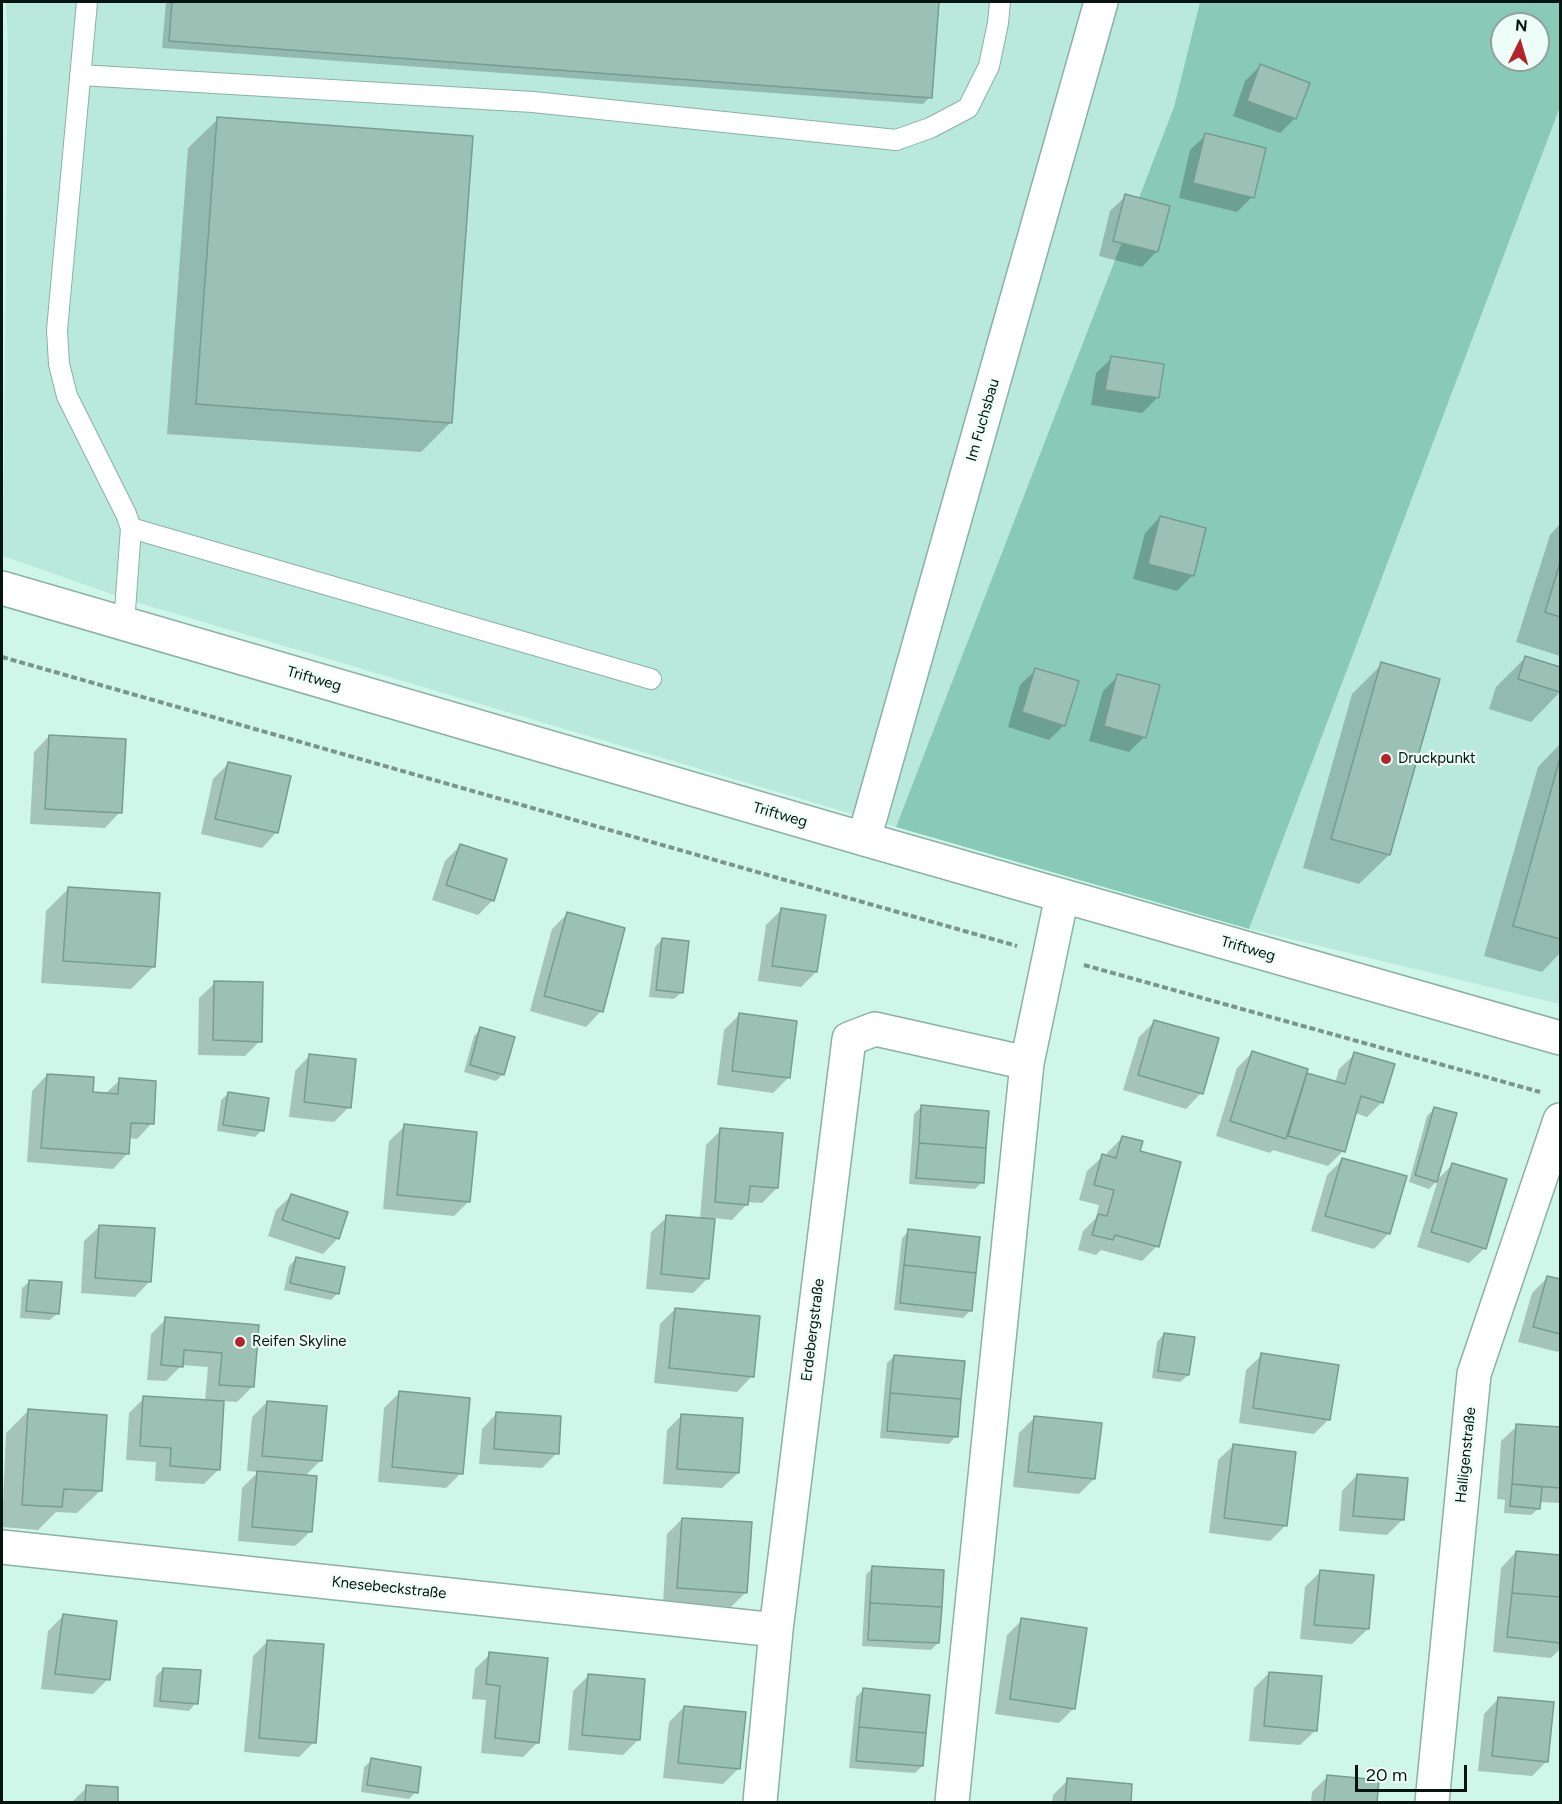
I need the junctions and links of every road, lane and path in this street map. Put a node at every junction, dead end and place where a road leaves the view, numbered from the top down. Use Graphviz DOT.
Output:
graph roads {
  1 [pos="87,2"];
  2 [pos="999,2"];
  3 [pos="1101,2"];
  4 [pos="81,75"];
  5 [pos="131,528"];
  6 [pos="2,588"];
  7 [pos="124,624"];
  8 [pos="2,657"];
  9 [pos="651,679"];
  10 [pos="864,839"];
  11 [pos="1062,896"];
  12 [pos="1049,955"];
  13 [pos="1560,1038"];
  14 [pos="1027,1063"];
  15 [pos="1555,1107"];
  16 [pos="2,1547"];
  17 [pos="776,1630"];
  18 [pos="760,1803"];
  19 [pos="952,1803"];
  20 [pos="1432,1803"];
  1 -- 4 [label="lane"];
  2 -- 4 [label="lane"];
  3 -- 10 [label="street, Im Fuchsbau"];
  4 -- 5 [label="lane"];
  5 -- 7 [label="lane"];
  5 -- 9 [label="lane"];
  6 -- 7 [label="street, Triftweg"];
  7 -- 10 [label="street, Triftweg"];
  8 -- 12 [label="path"];
  10 -- 11 [label="street, Triftweg"];
  11 -- 12 [label="street"];
  11 -- 13 [label="street, Triftweg"];
  12 -- 14 [label="street"];
  12 -- 15 [label="path"];
  14 -- 17 [label="street, Erdebergstraße"];
  14 -- 19 [label="street"];
  15 -- 20 [label="street, Halligenstraße"];
  16 -- 17 [label="street, Knesebeckstraße"];
  17 -- 18 [label="street, Erdebergstraße"];
}
